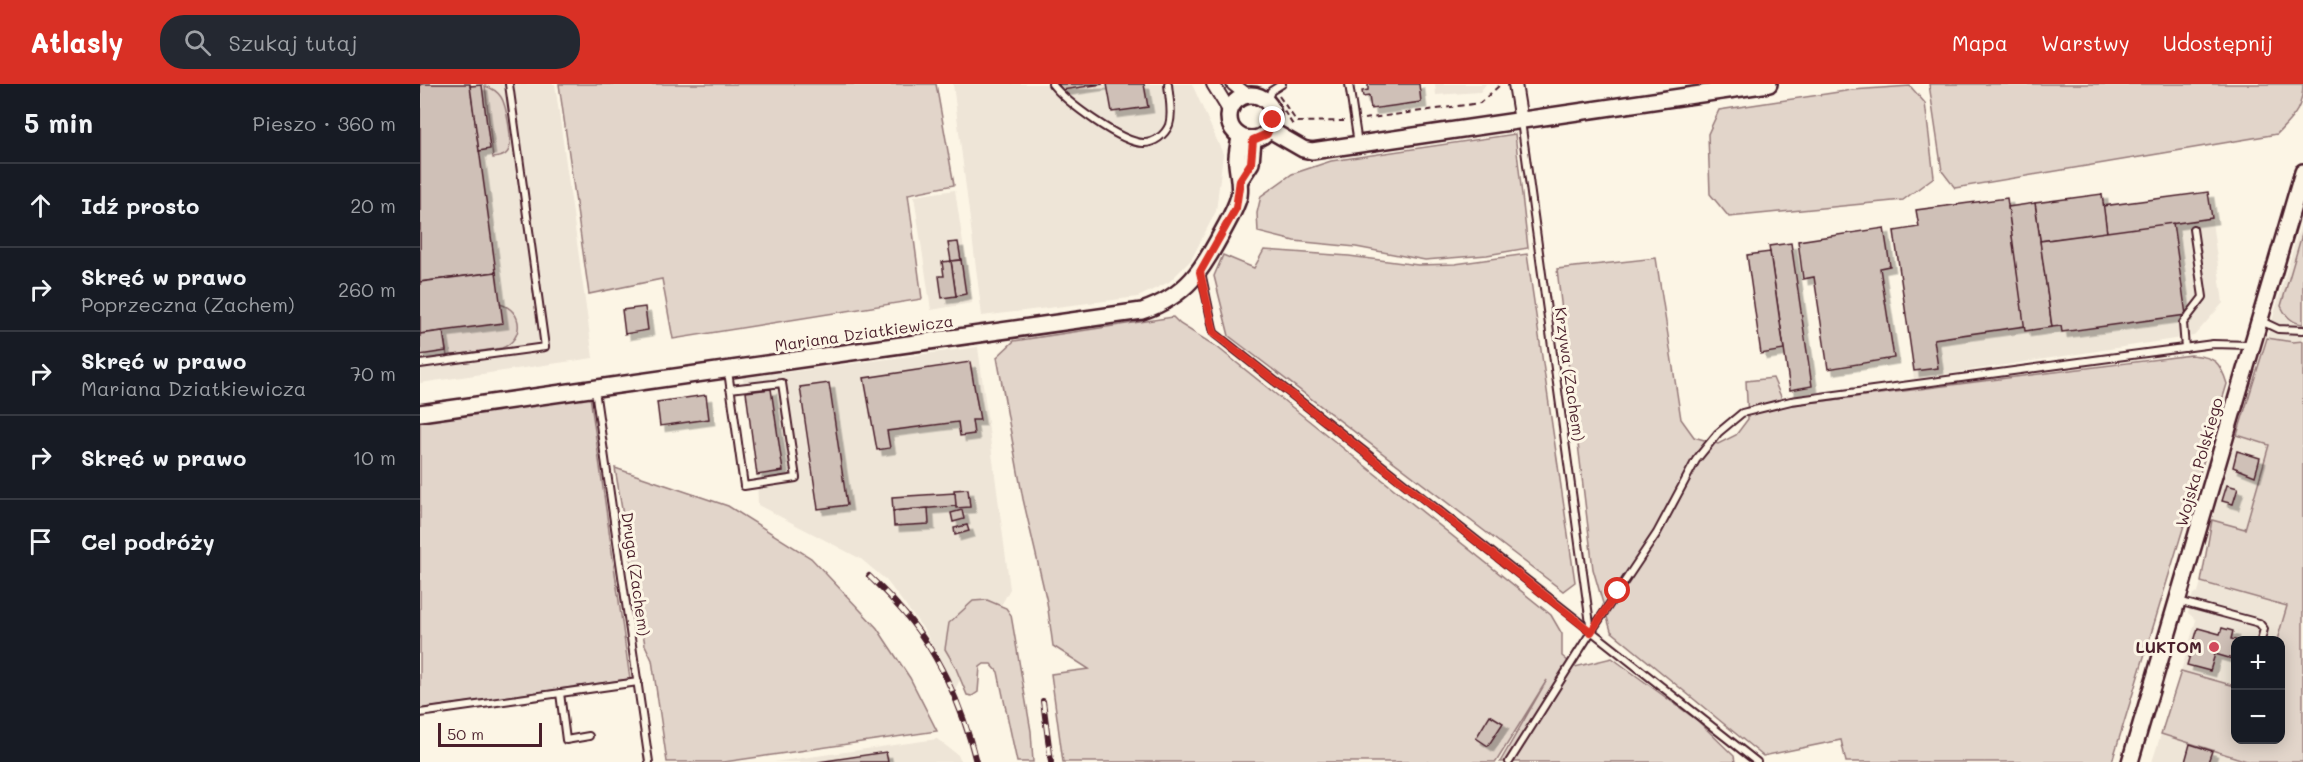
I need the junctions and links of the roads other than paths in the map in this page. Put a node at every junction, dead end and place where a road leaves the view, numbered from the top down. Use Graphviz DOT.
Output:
graph roads {
  1 [pos="509,84"];
  2 [pos="1052,84"];
  3 [pos="1168,84"];
  4 [pos="1214,84"];
  5 [pos="1233,84"];
  6 [pos="1282,84"];
  7 [pos="1349,84"];
  8 [pos="1515,84"];
  9 [pos="1769,84"];
  10 [pos="1698,89"];
  11 [pos="1271,94"];
  12 [pos="1247,95"];
  13 [pos="1229,110"];
  14 [pos="1521,121"];
  15 [pos="1270,130"];
  16 [pos="1247,138"];
  17 [pos="1358,144"];
  18 [pos="2303,172"];
  19 [pos="2193,229"];
  20 [pos="1200,272"];
  21 [pos="2259,320"];
  22 [pos="2303,330"];
  23 [pos="2251,345"];
  24 [pos="2185,348"];
  25 [pos="420,364"];
  26 [pos="728,370"];
  27 [pos="595,389"];
  28 [pos="730,389"];
  29 [pos="420,413"];
  30 [pos="2178,601"];
  31 [pos="1591,632"];
  32 [pos="2262,636"];
  33 [pos="638,682"];
  34 [pos="560,693"];
  35 [pos="420,713"];
  36 [pos="589,736"];
  37 [pos="649,762"];
  38 [pos="1509,762"];
  39 [pos="1757,762"];
  40 [pos="2130,762"];
  1 -- 25 [label="lane"];
  2 -- 3 [label="lane"];
  4 -- 13 [label="street"];
  5 -- 12 [label="street"];
  6 -- 11 [label="lane"];
  7 -- 17 [label="lane"];
  8 -- 14 [label="street"];
  9 -- 10 [label="street"];
  10 -- 14 [label="street"];
  11 -- 12 [label="street"];
  11 -- 15 [label="street"];
  12 -- 13 [label="street"];
  13 -- 16 [label="street"];
  14 -- 17 [label="street"];
  14 -- 31 [label="lane, Krzywa (Zachem)"];
  15 -- 16 [label="street"];
  15 -- 17 [label="street"];
  16 -- 20 [label="street, Mariana Dziatkiewicza"];
  18 -- 21 [label="street, Wojska Polskiego"];
  19 -- 24 [label="lane"];
  20 -- 26 [label="street, Mariana Dziatkiewicza"];
  20 -- 31 [label="lane"];
  21 -- 22 [label="lane"];
  21 -- 23 [label="street, Wojska Polskiego"];
  23 -- 24 [label="lane"];
  23 -- 30 [label="street, Wojska Polskiego"];
  24 -- 31 [label="lane"];
  26 -- 27 [label="street, Mariana Dziatkiewicza"];
  26 -- 28 [label="lane"];
  27 -- 29 [label="street, Mariana Dziatkiewicza"];
  27 -- 33 [label="lane, Druga (Zachem)"];
  28 -- 28 [label="lane"];
  30 -- 32 [label="lane"];
  30 -- 40 [label="street, Wojska Polskiego"];
  31 -- 38 [label="lane"];
  31 -- 39 [label="lane"];
  33 -- 34 [label="lane"];
  33 -- 37 [label="lane, Druga (Zachem)"];
  34 -- 35 [label="lane"];
  34 -- 36 [label="lane"];
}
